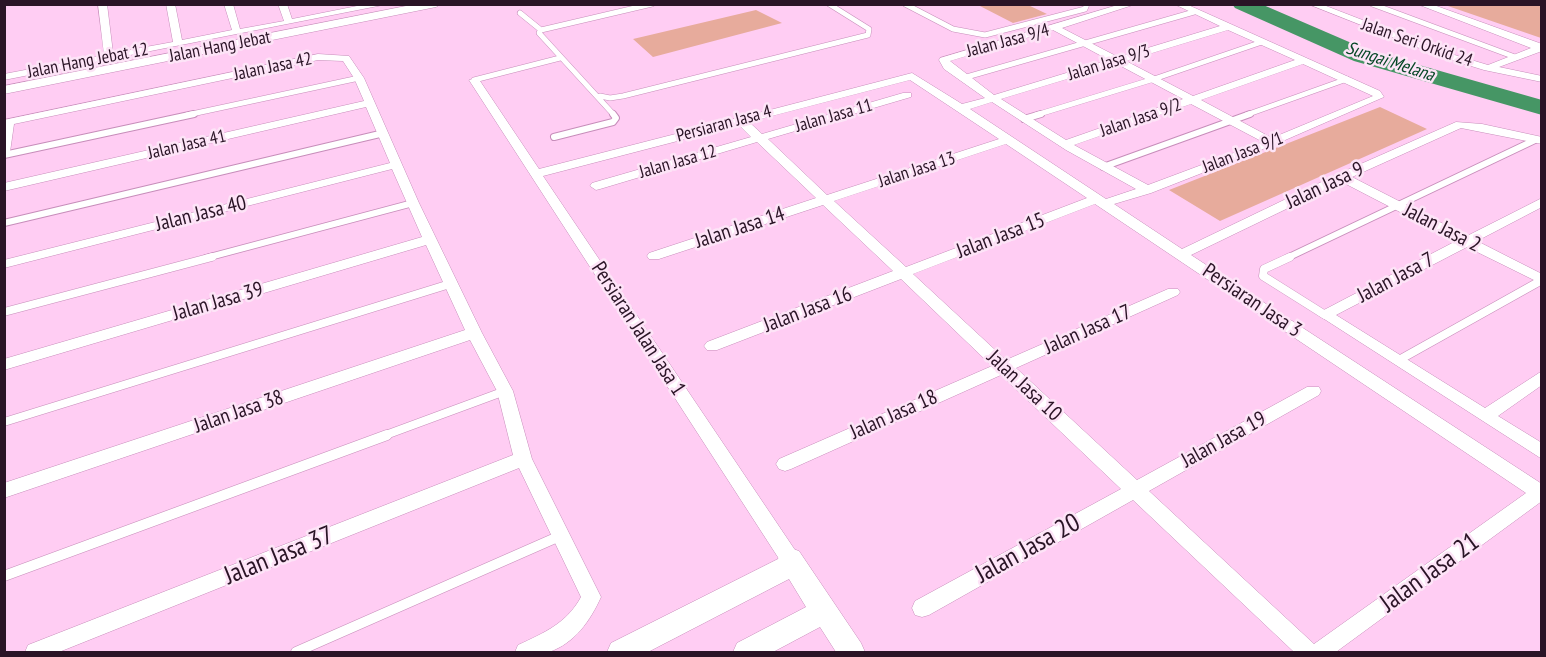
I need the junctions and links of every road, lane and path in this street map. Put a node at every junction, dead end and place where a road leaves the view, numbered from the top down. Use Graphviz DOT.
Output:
graph roads {
  1 [pos="102,4"];
  2 [pos="170,4"];
  3 [pos="228,4"];
  4 [pos="282,4"];
  5 [pos="384,4"];
  6 [pos="436,4"];
  7 [pos="652,4"];
  8 [pos="829,4"];
  9 [pos="905,4"];
  10 [pos="1088,4"];
  11 [pos="1132,4"];
  12 [pos="1178,4"];
  13 [pos="1312,4"];
  14 [pos="1372,4"];
  15 [pos="1421,4"];
  16 [pos="354,12"];
  17 [pos="1194,12"];
  18 [pos="520,13"];
  19 [pos="289,23"];
  20 [pos="1227,27"];
  21 [pos="1056,28"];
  22 [pos="541,30"];
  23 [pos="237,33"];
  24 [pos="1262,42"];
  25 [pos="1085,43"];
  26 [pos="178,44"];
  27 [pos="1541,47"];
  28 [pos="109,57"];
  29 [pos="1515,57"];
  30 [pos="560,58"];
  31 [pos="1117,60"];
  32 [pos="1305,60"];
  33 [pos="1488,68"];
  34 [pos="912,76"];
  35 [pos="4,77"];
  36 [pos="358,78"];
  37 [pos="963,78"];
  38 [pos="1154,79"];
  39 [pos="1347,79"];
  40 [pos="1542,79"];
  41 [pos="474,80"];
  42 [pos="4,90"];
  43 [pos="907,95"];
  44 [pos="600,96"];
  45 [pos="990,99"];
  46 [pos="1193,100"];
  47 [pos="370,103"];
  48 [pos="962,108"];
  49 [pos="739,119"];
  50 [pos="1024,119"];
  51 [pos="1232,120"];
  52 [pos="7,123"];
  53 [pos="384,133"];
  54 [pos="554,137"];
  55 [pos="760,138"];
  56 [pos="1009,139"];
  57 [pos="1538,140"];
  58 [pos="1272,142"];
  59 [pos="1066,144"];
  60 [pos="4,153"];
  61 [pos="398,164"];
  62 [pos="1103,167"];
  63 [pos="536,174"];
  64 [pos="1342,177"];
  65 [pos="596,186"];
  66 [pos="4,187"];
  67 [pos="1147,190"];
  68 [pos="825,200"];
  69 [pos="1102,201"];
  70 [pos="1542,202"];
  71 [pos="413,203"];
  72 [pos="1397,206"];
  73 [pos="4,224"];
  74 [pos="431,239"];
  75 [pos="1466,241"];
  76 [pos="1182,254"];
  77 [pos="654,256"];
  78 [pos="4,264"];
  79 [pos="903,273"];
  80 [pos="1541,280"];
  81 [pos="453,283"];
  82 [pos="1173,292"];
  83 [pos="4,312"];
  84 [pos="1325,315"];
  85 [pos="474,333"];
  86 [pos="712,346"];
  87 [pos="1399,360"];
  88 [pos="4,365"];
  89 [pos="1003,367"];
  90 [pos="1542,377"];
  91 [pos="505,391"];
  92 [pos="1313,391"];
  93 [pos="1486,416"];
  94 [pos="4,422"];
  95 [pos="1542,452"];
  96 [pos="523,459"];
  97 [pos="785,464"];
  98 [pos="1135,490"];
  99 [pos="4,491"];
  100 [pos="1540,493"];
  101 [pos="560,536"];
  102 [pos="791,562"];
  103 [pos="4,576"];
  104 [pos="922,608"];
  105 [pos="824,611"];
  106 [pos="35,652"];
  107 [pos="296,652"];
  108 [pos="525,652"];
  109 [pos="621,652"];
  110 [pos="747,652"];
  111 [pos="851,652"];
  112 [pos="1308,652"];
  113 [pos="1320,652"];
  1 -- 28 [label="street"];
  2 -- 26 [label="street"];
  3 -- 23 [label="street"];
  4 -- 19 [label="street"];
  5 -- 16 [label="street, Jalan Hang Jebat 12"];
  6 -- 16 [label="street, Jalan Hang Jebat"];
  7 -- 22 [label="lane"];
  8 -- 44 [label="lane"];
  9 -- 10 [label="lane"];
  11 -- 21 [label="street, Jalan Jasa 9/4"];
  12 -- 17 [label="street"];
  13 -- 33 [label="street, Jalan Seri Orkid 24"];
  14 -- 29 [label="lane"];
  15 -- 27 [label="street"];
  16 -- 19 [label="street, Jalan Hang Jebat 12"];
  16 -- 42 [label="street, Jalan Hang Jebat"];
  17 -- 20 [label="street"];
  17 -- 25 [label="lane"];
  18 -- 22 [label="lane"];
  19 -- 23 [label="street, Jalan Hang Jebat 12"];
  20 -- 24 [label="street"];
  20 -- 31 [label="street, Jalan Jasa 9/3"];
  21 -- 25 [label="street"];
  21 -- 37 [label="street, Jalan Jasa 9/4"];
  22 -- 30 [label="lane"];
  23 -- 26 [label="street, Jalan Hang Jebat 12"];
  24 -- 32 [label="street"];
  24 -- 38 [label="lane"];
  25 -- 31 [label="street"];
  25 -- 37 [label="lane"];
  26 -- 28 [label="street, Jalan Hang Jebat 12"];
  27 -- 29 [label="street"];
  28 -- 35 [label="street, Jalan Hang Jebat 12"];
  29 -- 33 [label="street"];
  30 -- 41 [label="lane, Persiaran Jalan Jasa 1"];
  30 -- 44 [label="lane"];
  31 -- 38 [label="street"];
  31 -- 45 [label="street, Jalan Jasa 9/3"];
  32 -- 39 [label="street"];
  32 -- 46 [label="street, Jalan Jasa 9/2"];
  33 -- 40 [label="street, Jalan Seri Orkid 24"];
  34 -- 48 [label="street, Persiaran Jasa 3"];
  34 -- 49 [label="street, Persiaran Jasa 4"];
  36 -- 47 [label="street, Jalan Jasa 42"];
  36 -- 52 [label="street, Jalan Jasa 42"];
  36 -- 60 [label="lane"];
  37 -- 45 [label="street, Jalan Jasa 9/4"];
  38 -- 46 [label="street"];
  38 -- 50 [label="lane"];
  39 -- 51 [label="lane"];
  39 -- 58 [label="street, Jalan Jasa 9/1"];
  41 -- 63 [label="street, Persiaran Jalan Jasa 1"];
  43 -- 55 [label="street, Jalan Jasa 11"];
  44 -- 54 [label="lane"];
  45 -- 48 [label="street"];
  45 -- 50 [label="street, Jalan Jasa 9/4"];
  46 -- 51 [label="street"];
  46 -- 59 [label="street, Jalan Jasa 9/2"];
  47 -- 53 [label="street, Jalan Jasa 42"];
  47 -- 66 [label="street, Jalan Jasa 41"];
  48 -- 56 [label="street, Persiaran Jasa 3"];
  49 -- 55 [label="street, Jalan Jasa 10"];
  49 -- 63 [label="street, Persiaran Jasa 4"];
  50 -- 59 [label="street, Jalan Jasa 9/4"];
  51 -- 58 [label="street"];
  51 -- 62 [label="lane"];
  52 -- 60 [label="street"];
  53 -- 61 [label="street, Jalan Jasa 42"];
  53 -- 73 [label="lane"];
  55 -- 65 [label="street, Jalan Jasa 12"];
  55 -- 68 [label="street, Jalan Jasa 10"];
  56 -- 68 [label="street, Jalan Jasa 13"];
  56 -- 69 [label="street, Persiaran Jasa 3"];
  57 -- 64 [label="street, Jalan Jasa 9"];
  57 -- 72 [label="lane"];
  58 -- 67 [label="street, Jalan Jasa 9/1"];
  59 -- 62 [label="street, Jalan Jasa 9/2"];
  61 -- 71 [label="street, Jalan Jasa 42"];
  61 -- 78 [label="street, Jalan Jasa 40"];
  62 -- 67 [label="street, Jalan Jasa 9/2"];
  63 -- 102 [label="street, Persiaran Jalan Jasa 1"];
  64 -- 72 [label="street, Jalan Jasa 2"];
  64 -- 76 [label="street, Jalan Jasa 9"];
  67 -- 69 [label="street, Jalan Jasa 9/1"];
  68 -- 77 [label="street, Jalan Jasa 14"];
  68 -- 79 [label="street, Jalan Jasa 10"];
  69 -- 76 [label="street, Persiaran Jasa 3"];
  69 -- 79 [label="street, Jalan Jasa 15"];
  70 -- 75 [label="street, Jalan Jasa 7"];
  71 -- 74 [label="street, Jalan Jasa 42"];
  71 -- 83 [label="lane"];
  72 -- 75 [label="street, Jalan Jasa 2"];
  72 -- 84 [label="lane"];
  74 -- 81 [label="street, Jalan Jasa 42"];
  74 -- 88 [label="street, Jalan Jasa 39"];
  75 -- 80 [label="street, Jalan Jasa 2"];
  75 -- 84 [label="street, Jalan Jasa 7"];
  76 -- 100 [label="street, Persiaran Jasa 3"];
  79 -- 86 [label="street, Jalan Jasa 16"];
  79 -- 89 [label="street, Jalan Jasa 10"];
  80 -- 87 [label="lane"];
  81 -- 85 [label="street, Jalan Jasa 42"];
  81 -- 94 [label="lane"];
  82 -- 89 [label="street, Jalan Jasa 17"];
  84 -- 87 [label="street"];
  85 -- 91 [label="street, Jalan Jasa 42"];
  85 -- 99 [label="street, Jalan Jasa 38"];
  87 -- 93 [label="street"];
  89 -- 97 [label="street, Jalan Jasa 18"];
  89 -- 98 [label="street, Jalan Jasa 10"];
  90 -- 93 [label="street"];
  91 -- 96 [label="street, Jalan Jasa 42"];
  91 -- 103 [label="lane"];
  92 -- 98 [label="street, Jalan Jasa 19"];
  93 -- 95 [label="street"];
  96 -- 101 [label="street, Jalan Jasa 42"];
  96 -- 106 [label="street, Jalan Jasa 37"];
  98 -- 104 [label="street, Jalan Jasa 20"];
  98 -- 112 [label="street, Jalan Jasa 10"];
  100 -- 113 [label="street, Jalan Jasa 21"];
  101 -- 107 [label="lane"];
  101 -- 108 [label="street, Jalan Jasa 42"];
  102 -- 105 [label="street, Persiaran Jalan Jasa 1"];
  102 -- 109 [label="street"];
  105 -- 110 [label="street"];
  105 -- 111 [label="street, Persiaran Jalan Jasa 1"];
}
